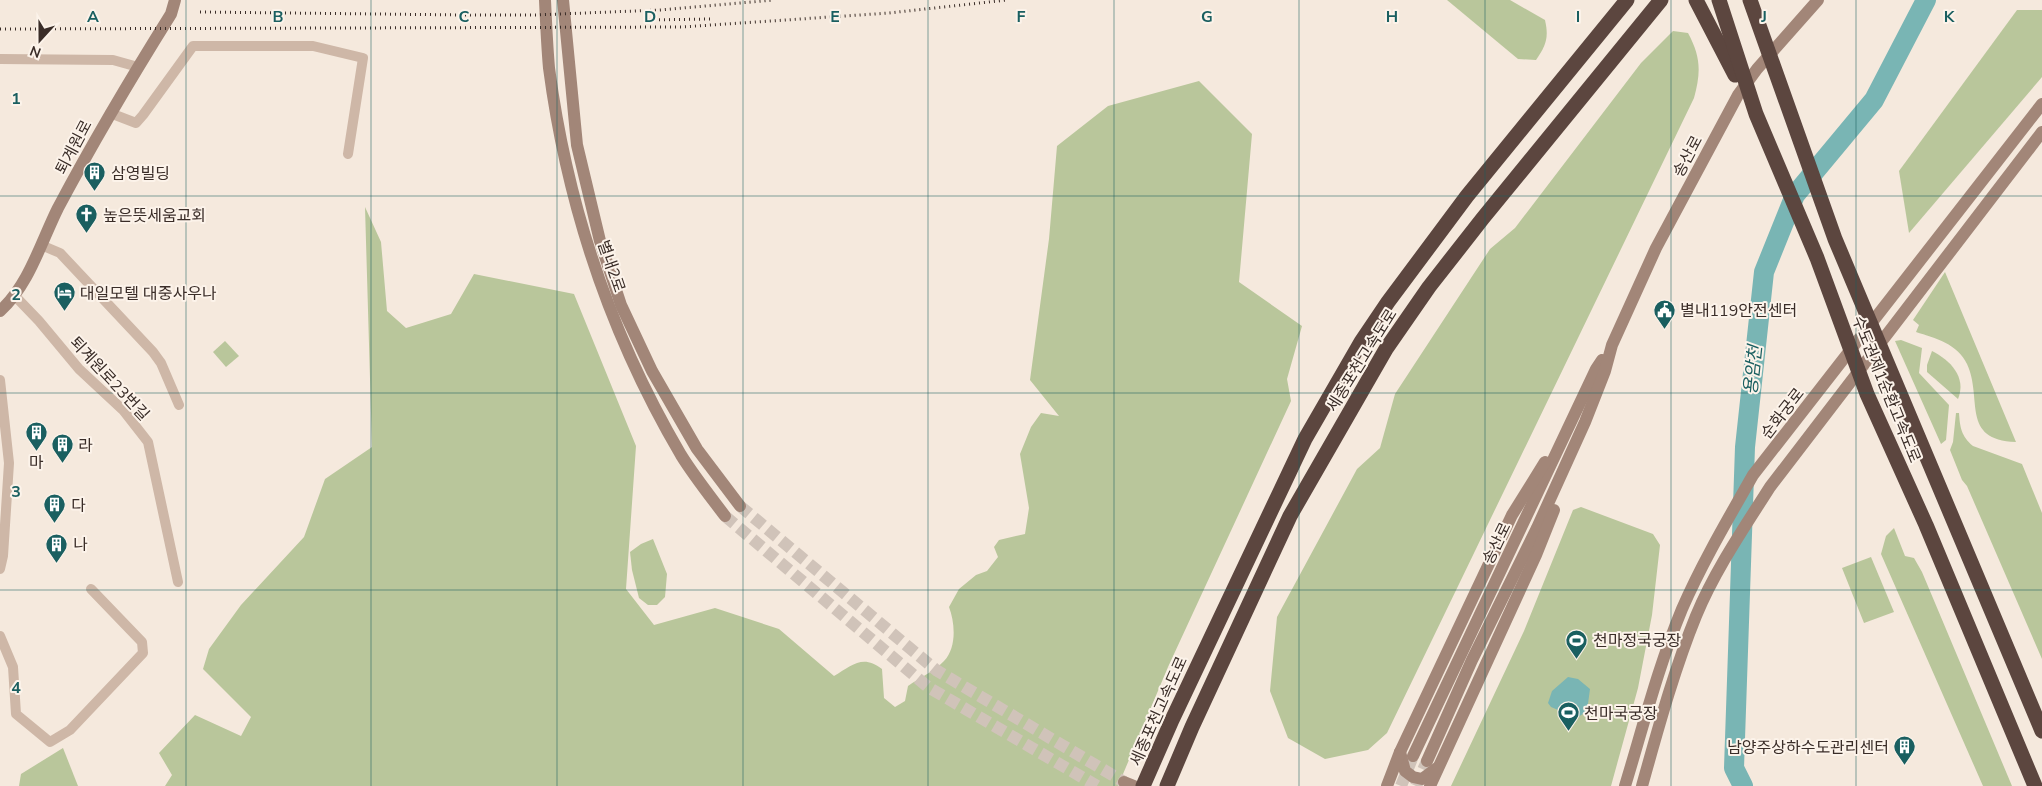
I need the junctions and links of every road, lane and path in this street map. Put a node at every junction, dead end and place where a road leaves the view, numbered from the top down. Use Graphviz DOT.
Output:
graph roads {
  1 [pos="175,0"];
  2 [pos="545,0"];
  3 [pos="563,0"];
  4 [pos="1627,0"];
  5 [pos="1661,0"];
  6 [pos="1696,0"];
  7 [pos="1719,0"];
  8 [pos="1750,0"];
  9 [pos="1818,0"];
  10 [pos="1727,46"];
  11 [pos="0,59"];
  12 [pos="138,67"];
  13 [pos="2042,104"];
  14 [pos="110,113"];
  15 [pos="2042,132"];
  16 [pos="348,154"];
  17 [pos="41,245"];
  18 [pos="14,295"];
  19 [pos="0,311"];
  20 [pos="0,380"];
  21 [pos="179,405"];
  22 [pos="1580,419"];
  23 [pos="740,506"];
  24 [pos="725,516"];
  25 [pos="0,570"];
  26 [pos="178,582"];
  27 [pos="90,589"];
  28 [pos="0,636"];
  29 [pos="2042,731"];
  30 [pos="1406,754"];
  31 [pos="1432,764"];
  32 [pos="1143,786"];
  33 [pos="1167,786"];
  34 [pos="1387,786"];
  35 [pos="1430,786"];
  36 [pos="1625,786"];
  37 [pos="1642,786"];
  38 [pos="2035,786"];
  1 -- 12 [label="street, 퇴계원로"];
  2 -- 24 [label="street, 별내2로"];
  3 -- 23 [label="street, 별내2로"];
  4 -- 32 [label="highway, 세종포천고속도로"];
  5 -- 33 [label="highway, 세종포천고속도로"];
  6 -- 10 [label="highway"];
  7 -- 10 [label="highway, 수도권제1순환고속도로"];
  8 -- 29 [label="highway, 수도권제1순환고속도로"];
  9 -- 22 [label="street, 송산로"];
  10 -- 38 [label="highway, 수도권제1순환고속도로"];
  11 -- 12 [label="street"];
  12 -- 14 [label="street, 퇴계원로"];
  13 -- 36 [label="street, 순화궁로"];
  14 -- 16 [label="street"];
  14 -- 17 [label="street, 퇴계원로"];
  15 -- 37 [label="street"];
  17 -- 18 [label="street, 퇴계원로"];
  17 -- 21 [label="street"];
  18 -- 19 [label="street, 퇴계원로"];
  18 -- 26 [label="street, 퇴계원로23번길"];
  20 -- 25 [label="street"];
  22 -- 30 [label="street"];
  22 -- 31 [label="street"];
  27 -- 28 [label="street"];
  30 -- 31 [label="street"];
  30 -- 34 [label="street"];
  31 -- 35 [label="street"];
}
